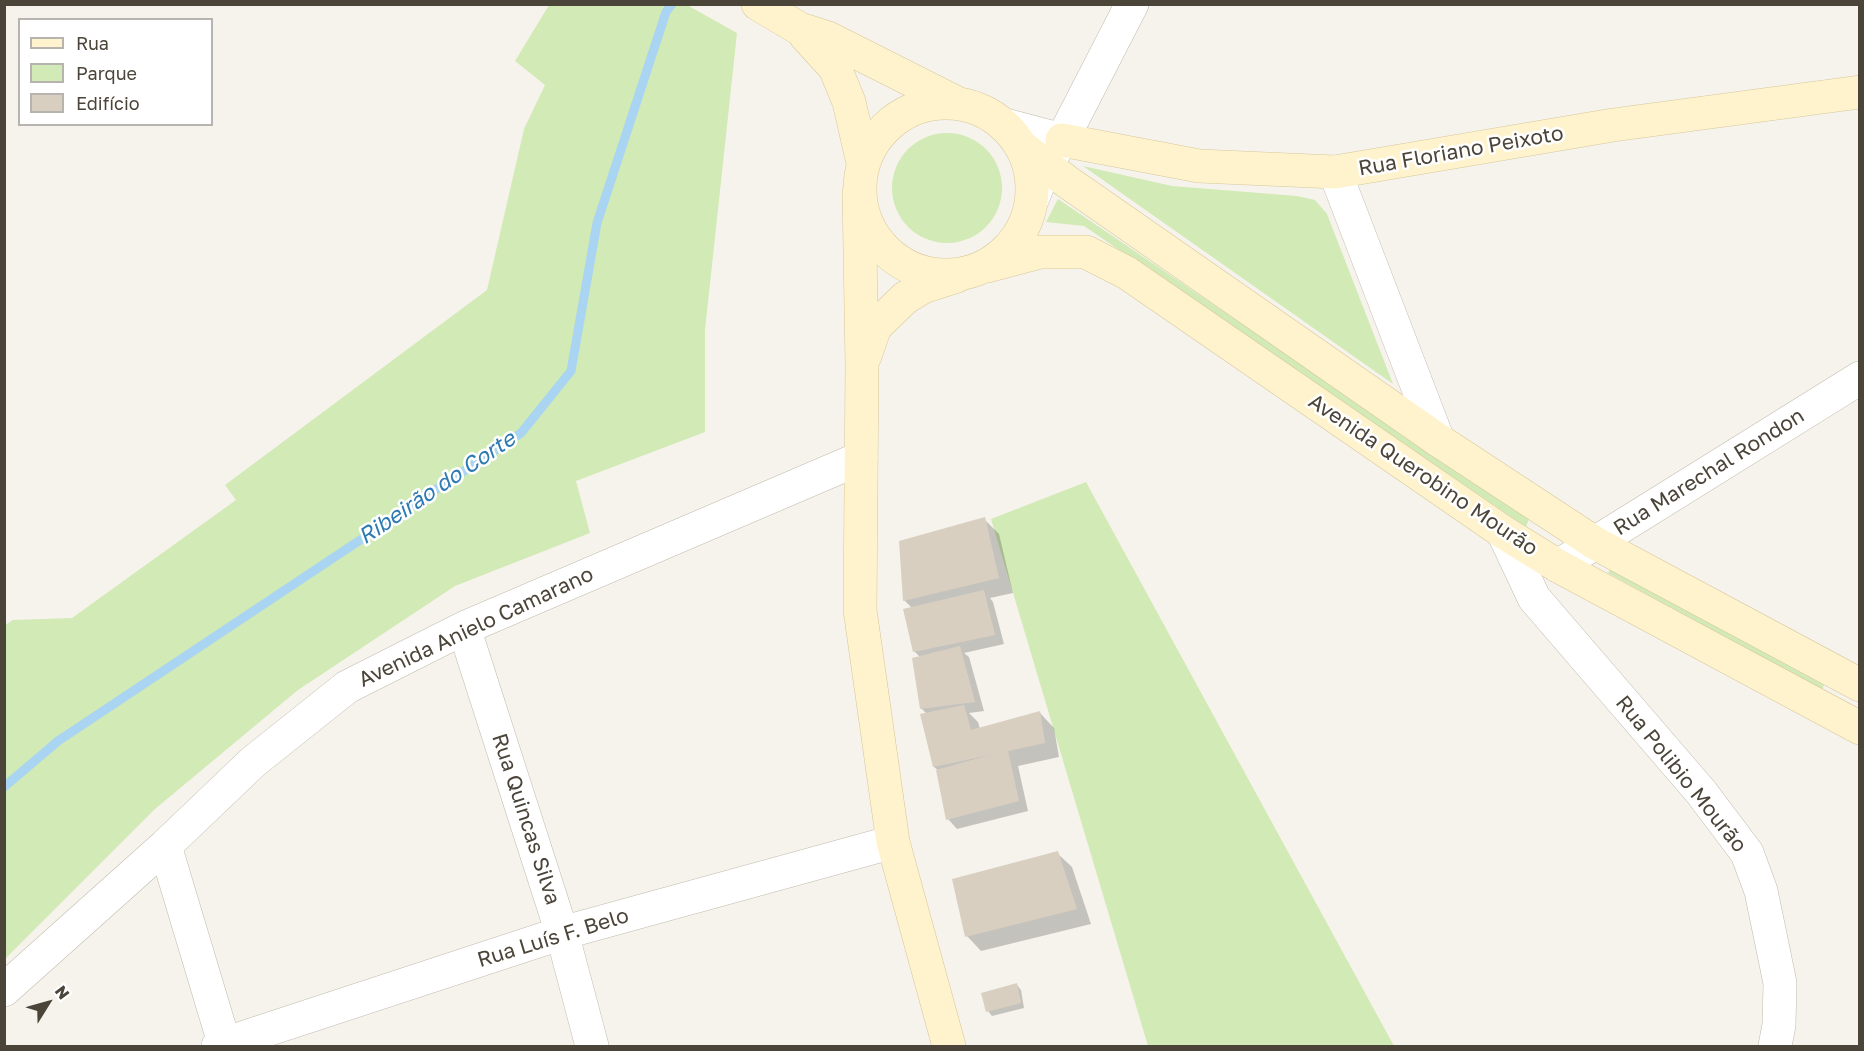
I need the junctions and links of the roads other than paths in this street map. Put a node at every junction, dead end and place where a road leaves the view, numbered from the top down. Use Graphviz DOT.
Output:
graph roads {
  1 [pos="758,4"];
  2 [pos="1132,4"];
  3 [pos="794,26"];
  4 [pos="1860,92"];
  5 [pos="956,102"];
  6 [pos="1034,144"];
  7 [pos="1335,172"];
  8 [pos="861,177"];
  9 [pos="1032,200"];
  10 [pos="974,270"];
  11 [pos="862,366"];
  12 [pos="1860,378"];
  13 [pos="1438,440"];
  14 [pos="861,458"];
  15 [pos="1503,532"];
  16 [pos="1595,543"];
  17 [pos="1558,566"];
  18 [pos="464,628"];
  19 [pos="1860,685"];
  20 [pos="1855,715"];
  21 [pos="893,842"];
  22 [pos="165,846"];
  23 [pos="562,933"];
  24 [pos="4,990"];
  25 [pos="222,1046"];
  26 [pos="592,1047"];
  27 [pos="949,1047"];
  28 [pos="1776,1047"];
  1 -- 3 [label="main road"];
  2 -- 6 [label="street"];
  3 -- 5 [label="main road"];
  3 -- 8 [label="main road"];
  4 -- 7 [label="main road, Rua Floriano Peixoto"];
  5 -- 6 [label="main road"];
  5 -- 8 [label="main road"];
  6 -- 7 [label="main road, Rua Floriano Peixoto"];
  6 -- 9 [label="street"];
  6 -- 13 [label="main road, Avenida Querobino Mourão"];
  7 -- 13 [label="street"];
  8 -- 10 [label="main road"];
  8 -- 11 [label="main road"];
  9 -- 10 [label="main road"];
  10 -- 11 [label="main road"];
  10 -- 15 [label="main road, Avenida Querobino Mourão"];
  11 -- 14 [label="main road"];
  12 -- 16 [label="street, Rua Marechal Rondon"];
  13 -- 16 [label="main road, Avenida Querobino Mourão"];
  14 -- 18 [label="street, Avenida Anielo Camarano"];
  14 -- 21 [label="main road"];
  15 -- 17 [label="main road, Avenida Querobino Mourão"];
  15 -- 28 [label="street, Rua Polibio Mourão"];
  16 -- 17 [label="street, Rua Marechal Rondon"];
  16 -- 19 [label="main road, Avenida Querobino Mourão"];
  17 -- 20 [label="main road, Avenida Querobino Mourão"];
  18 -- 22 [label="street, Avenida Anielo Camarano"];
  18 -- 23 [label="street, Rua Quincas Silva"];
  21 -- 23 [label="street, Rua Luís F. Belo"];
  21 -- 27 [label="main road"];
  22 -- 24 [label="street, Avenida Anielo Camarano"];
  22 -- 25 [label="street"];
  23 -- 25 [label="street, Rua Luís F. Belo"];
  23 -- 26 [label="street, Rua Quincas Silva"];
}
